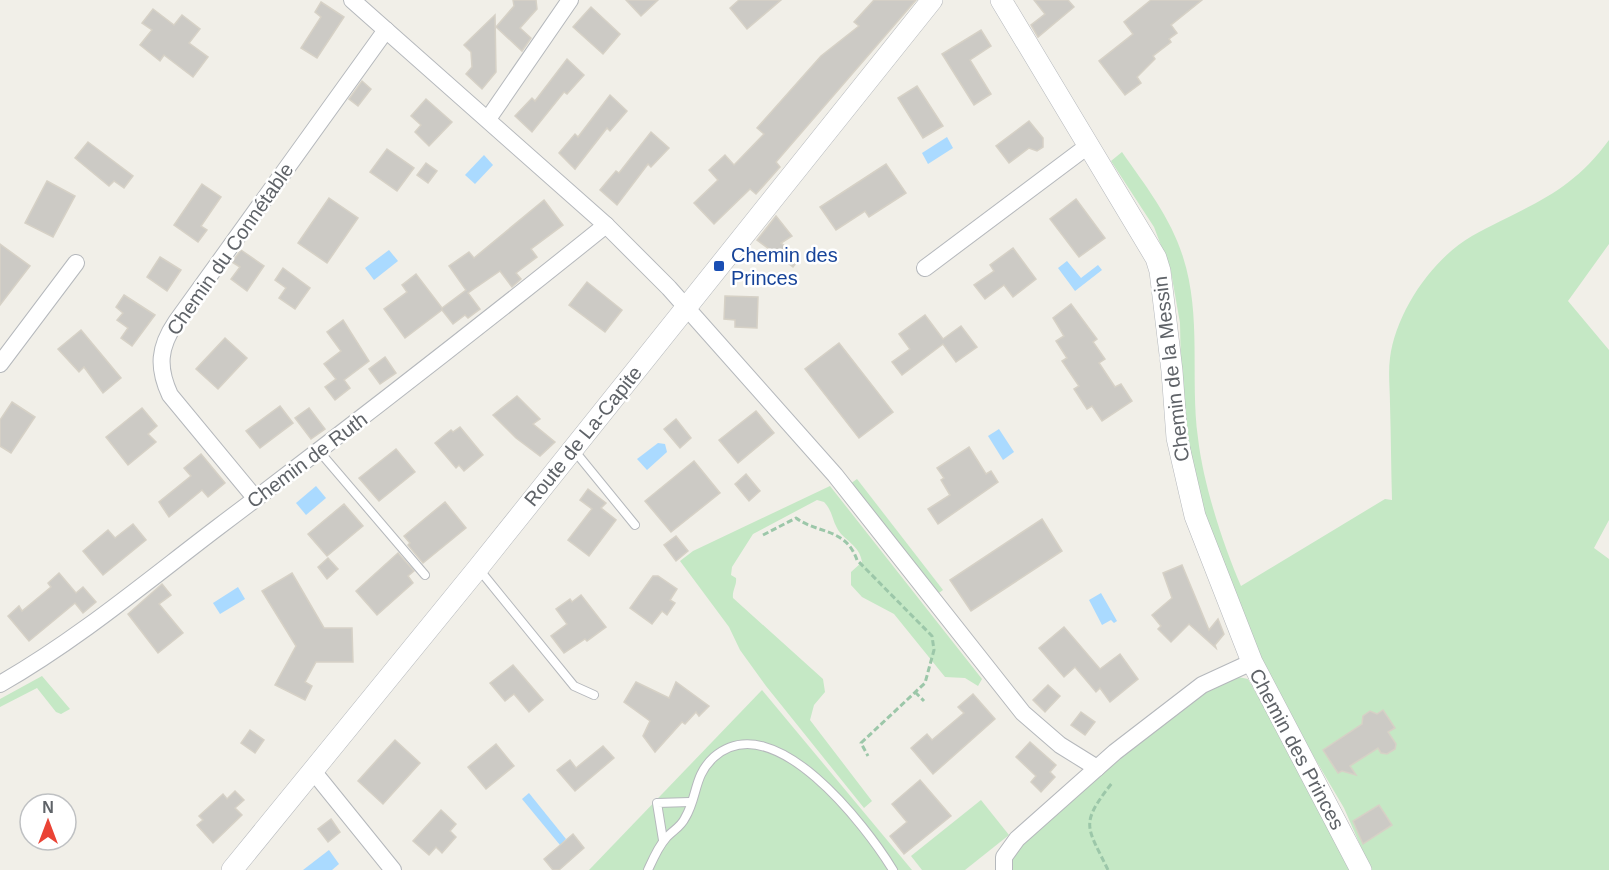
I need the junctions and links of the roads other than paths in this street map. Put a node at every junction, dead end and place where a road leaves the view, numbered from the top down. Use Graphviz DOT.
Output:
graph roads {
  1 [pos="352,0"];
  2 [pos="570,0"];
  3 [pos="932,0"];
  4 [pos="1001,0"];
  5 [pos="386,30"];
  6 [pos="488,119"];
  7 [pos="1089,145"];
  8 [pos="606,225"];
  9 [pos="76,263"];
  10 [pos="925,268"];
  11 [pos="686,307"];
  12 [pos="0,364"];
  13 [pos="573,449"];
  14 [pos="319,451"];
  15 [pos="256,499"];
  16 [pos="635,525"];
  17 [pos="478,568"];
  18 [pos="425,575"];
  19 [pos="1252,662"];
  20 [pos="0,684"];
  21 [pos="594,695"];
  22 [pos="1097,768"];
  23 [pos="313,771"];
  24 [pos="690,802"];
  25 [pos="663,840"];
  26 [pos="232,870"];
  27 [pos="393,870"];
  28 [pos="648,870"];
  29 [pos="893,870"];
  30 [pos="1004,870"];
  31 [pos="1361,870"];
  1 -- 5 [label="street"];
  2 -- 6 [label="street"];
  3 -- 11 [label="street, Route de La-Capite"];
  4 -- 7 [label="street, Chemin de la Messin"];
  5 -- 6 [label="street"];
  5 -- 15 [label="street, Chemin du Connétable"];
  6 -- 8 [label="street"];
  7 -- 10 [label="street"];
  7 -- 19 [label="street, Chemin de la Messin"];
  8 -- 11 [label="street"];
  8 -- 14 [label="street, Chemin de Ruth"];
  9 -- 12 [label="street"];
  11 -- 13 [label="street, Route de La-Capite"];
  11 -- 22 [label="street"];
  13 -- 16 [label="lane"];
  13 -- 17 [label="street, Route de La-Capite"];
  14 -- 15 [label="street, Chemin de Ruth"];
  14 -- 18 [label="lane"];
  15 -- 20 [label="street, Chemin de Ruth"];
  17 -- 21 [label="lane"];
  17 -- 23 [label="street, Route de La-Capite"];
  19 -- 22 [label="street, Chemin des Princes"];
  19 -- 31 [label="street, Chemin des Princes"];
  22 -- 30 [label="street, Chemin des Princes"];
  23 -- 26 [label="street, Route de La-Capite"];
  23 -- 27 [label="street"];
  24 -- 25 [label="lane"];
  24 -- 25 [label="lane"];
  24 -- 29 [label="lane"];
  25 -- 28 [label="lane"];
}
